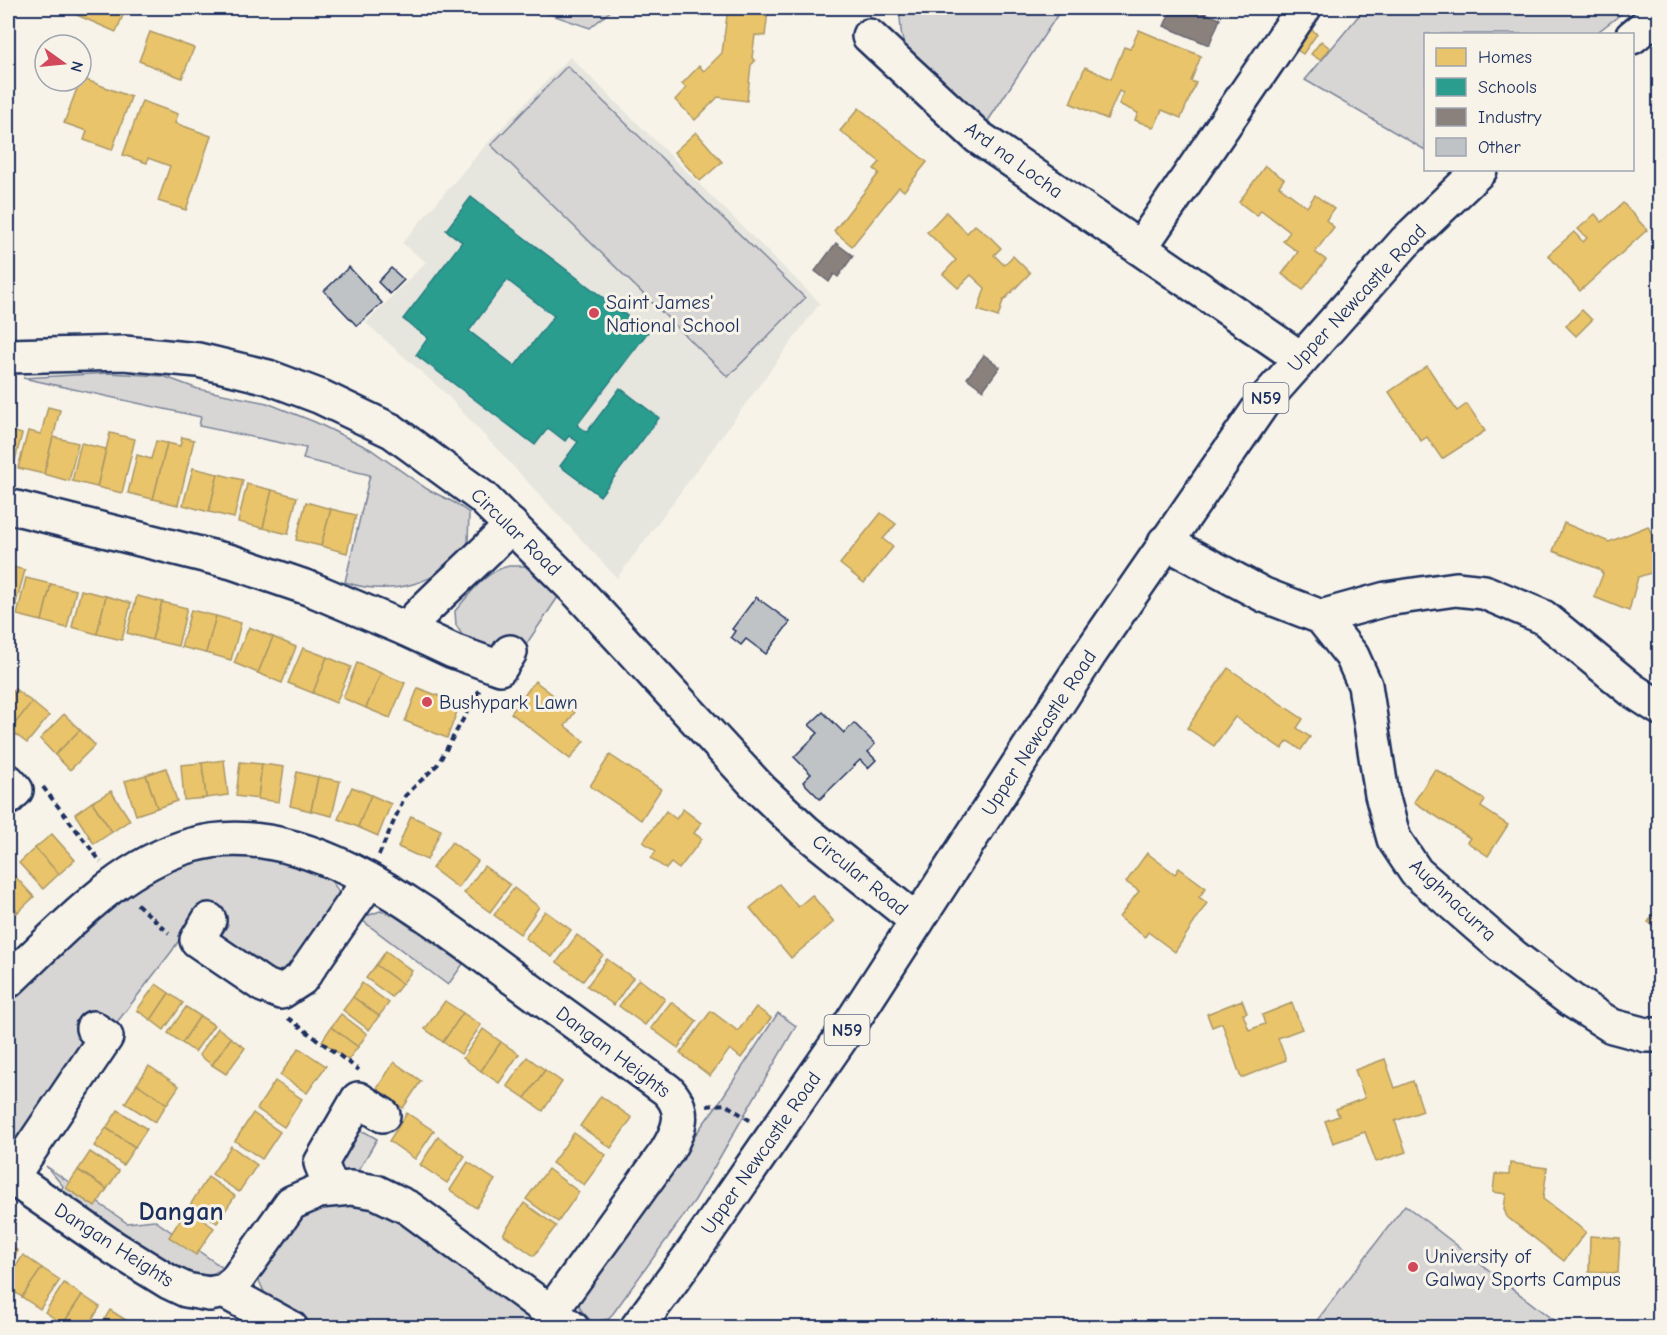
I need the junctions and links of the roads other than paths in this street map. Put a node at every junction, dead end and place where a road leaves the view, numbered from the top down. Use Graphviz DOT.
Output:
graph roads {
  1 [pos="1304,8"];
  2 [pos="1659,14"];
  3 [pos="1634,35"];
  4 [pos="869,36"];
  5 [pos="1479,171"];
  6 [pos="1140,249"];
  7 [pos="8,356"];
  8 [pos="1300,358"];
  9 [pos="8,506"];
  10 [pos="511,525"];
  11 [pos="1166,542"];
  12 [pos="1321,617"];
  13 [pos="406,629"];
  14 [pos="500,662"];
  15 [pos="1659,708"];
  16 [pos="369,881"];
  17 [pos="917,921"];
  18 [pos="203,930"];
  19 [pos="8,981"];
  20 [pos="100,1032"];
  21 [pos="1659,1035"];
  22 [pos="370,1107"];
  23 [pos="9,1176"];
  24 [pos="331,1188"];
  25 [pos="224,1291"];
  26 [pos="561,1320"];
  27 [pos="291,1328"];
  28 [pos="637,1328"];
  1 -- 6 [label="street"];
  2 -- 3 [label="street"];
  4 -- 6 [label="street, Ard na Locha"];
  5 -- 8 [label="street, Upper Newcastle Road / N59"];
  6 -- 8 [label="street, Ard na Locha"];
  7 -- 10 [label="street, Circular Road"];
  8 -- 11 [label="street, Upper Newcastle Road / N59"];
  9 -- 13 [label="street"];
  10 -- 13 [label="street"];
  10 -- 17 [label="street, Circular Road"];
  11 -- 12 [label="street"];
  11 -- 17 [label="street, Upper Newcastle Road / N59"];
  12 -- 15 [label="street"];
  12 -- 21 [label="street, Aughnacurra"];
  13 -- 14 [label="street"];
  16 -- 18 [label="street"];
  16 -- 19 [label="street, Dangan Heights"];
  16 -- 26 [label="street, Dangan Heights"];
  17 -- 28 [label="street, Upper Newcastle Road / N59"];
  20 -- 23 [label="street, Dangan Heights"];
  22 -- 24 [label="street"];
  23 -- 25 [label="street, Dangan Heights"];
  24 -- 25 [label="street, Dangan Heights"];
  24 -- 26 [label="street, Dangan Heights"];
  25 -- 27 [label="street"];
}
